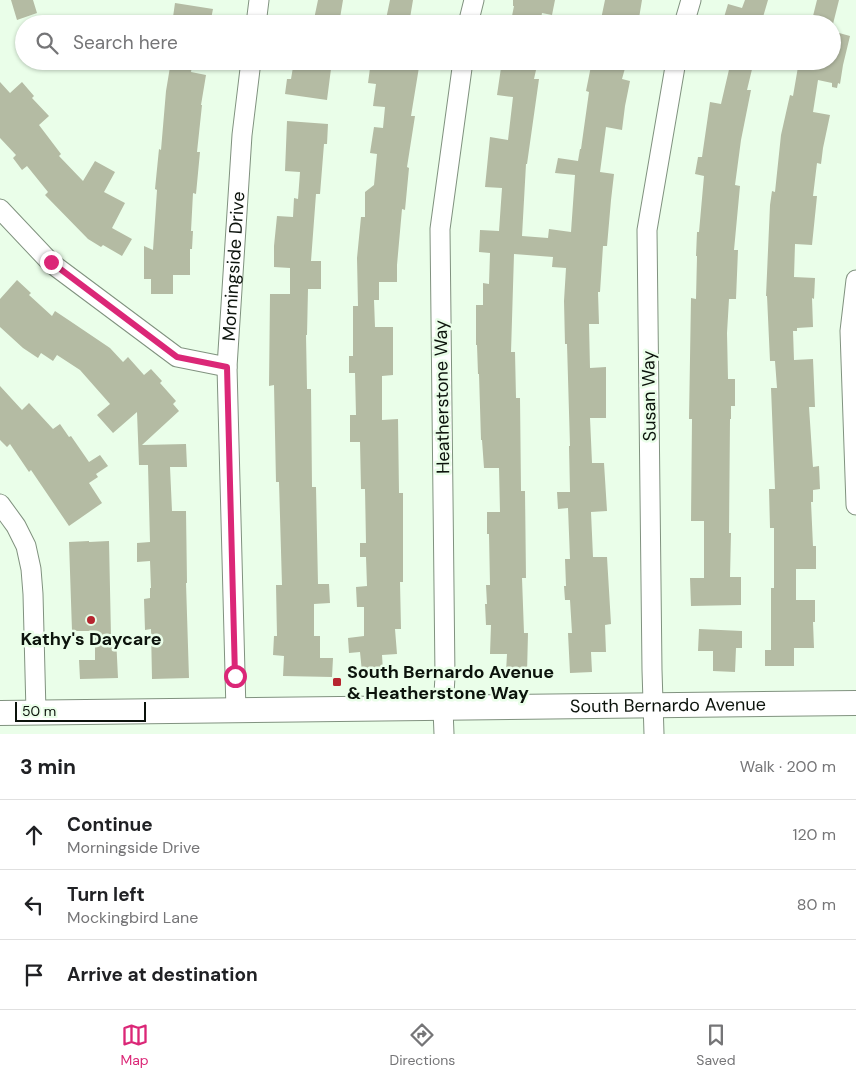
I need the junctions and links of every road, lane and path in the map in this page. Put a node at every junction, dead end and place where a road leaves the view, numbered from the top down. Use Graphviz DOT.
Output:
graph roads {
  1 [pos="259,0"];
  2 [pos="474,0"];
  3 [pos="691,0"];
  4 [pos="257,15"];
  5 [pos="470,15"];
  6 [pos="687,15"];
  7 [pos="250,70"];
  8 [pos="462,70"];
  9 [pos="675,70"];
  10 [pos="0,209"];
  11 [pos="856,280"];
  12 [pos="227,367"];
  13 [pos="0,504"];
  14 [pos="856,505"];
  15 [pos="856,703"];
  16 [pos="652,705"];
  17 [pos="443,709"];
  18 [pos="236,711"];
  19 [pos="36,712"];
  20 [pos="0,713"];
  21 [pos="444,734"];
  22 [pos="654,734"];
  1 -- 4 [label="street"];
  2 -- 5 [label="street"];
  3 -- 6 [label="street"];
  7 -- 12 [label="street, Morningside Drive"];
  8 -- 17 [label="street, Heatherstone Way"];
  9 -- 16 [label="street, Susan Way"];
  10 -- 12 [label="street"];
  11 -- 14 [label="street"];
  12 -- 18 [label="street, Morningside Drive"];
  13 -- 19 [label="street"];
  15 -- 16 [label="street, South Bernardo Avenue"];
  16 -- 17 [label="street, South Bernardo Avenue"];
  16 -- 22 [label="street, Susan Way"];
  17 -- 18 [label="street, South Bernardo Avenue"];
  17 -- 21 [label="street, Heatherstone Way"];
  18 -- 19 [label="street, South Bernardo Avenue"];
  19 -- 20 [label="street, South Bernardo Avenue"];
}
